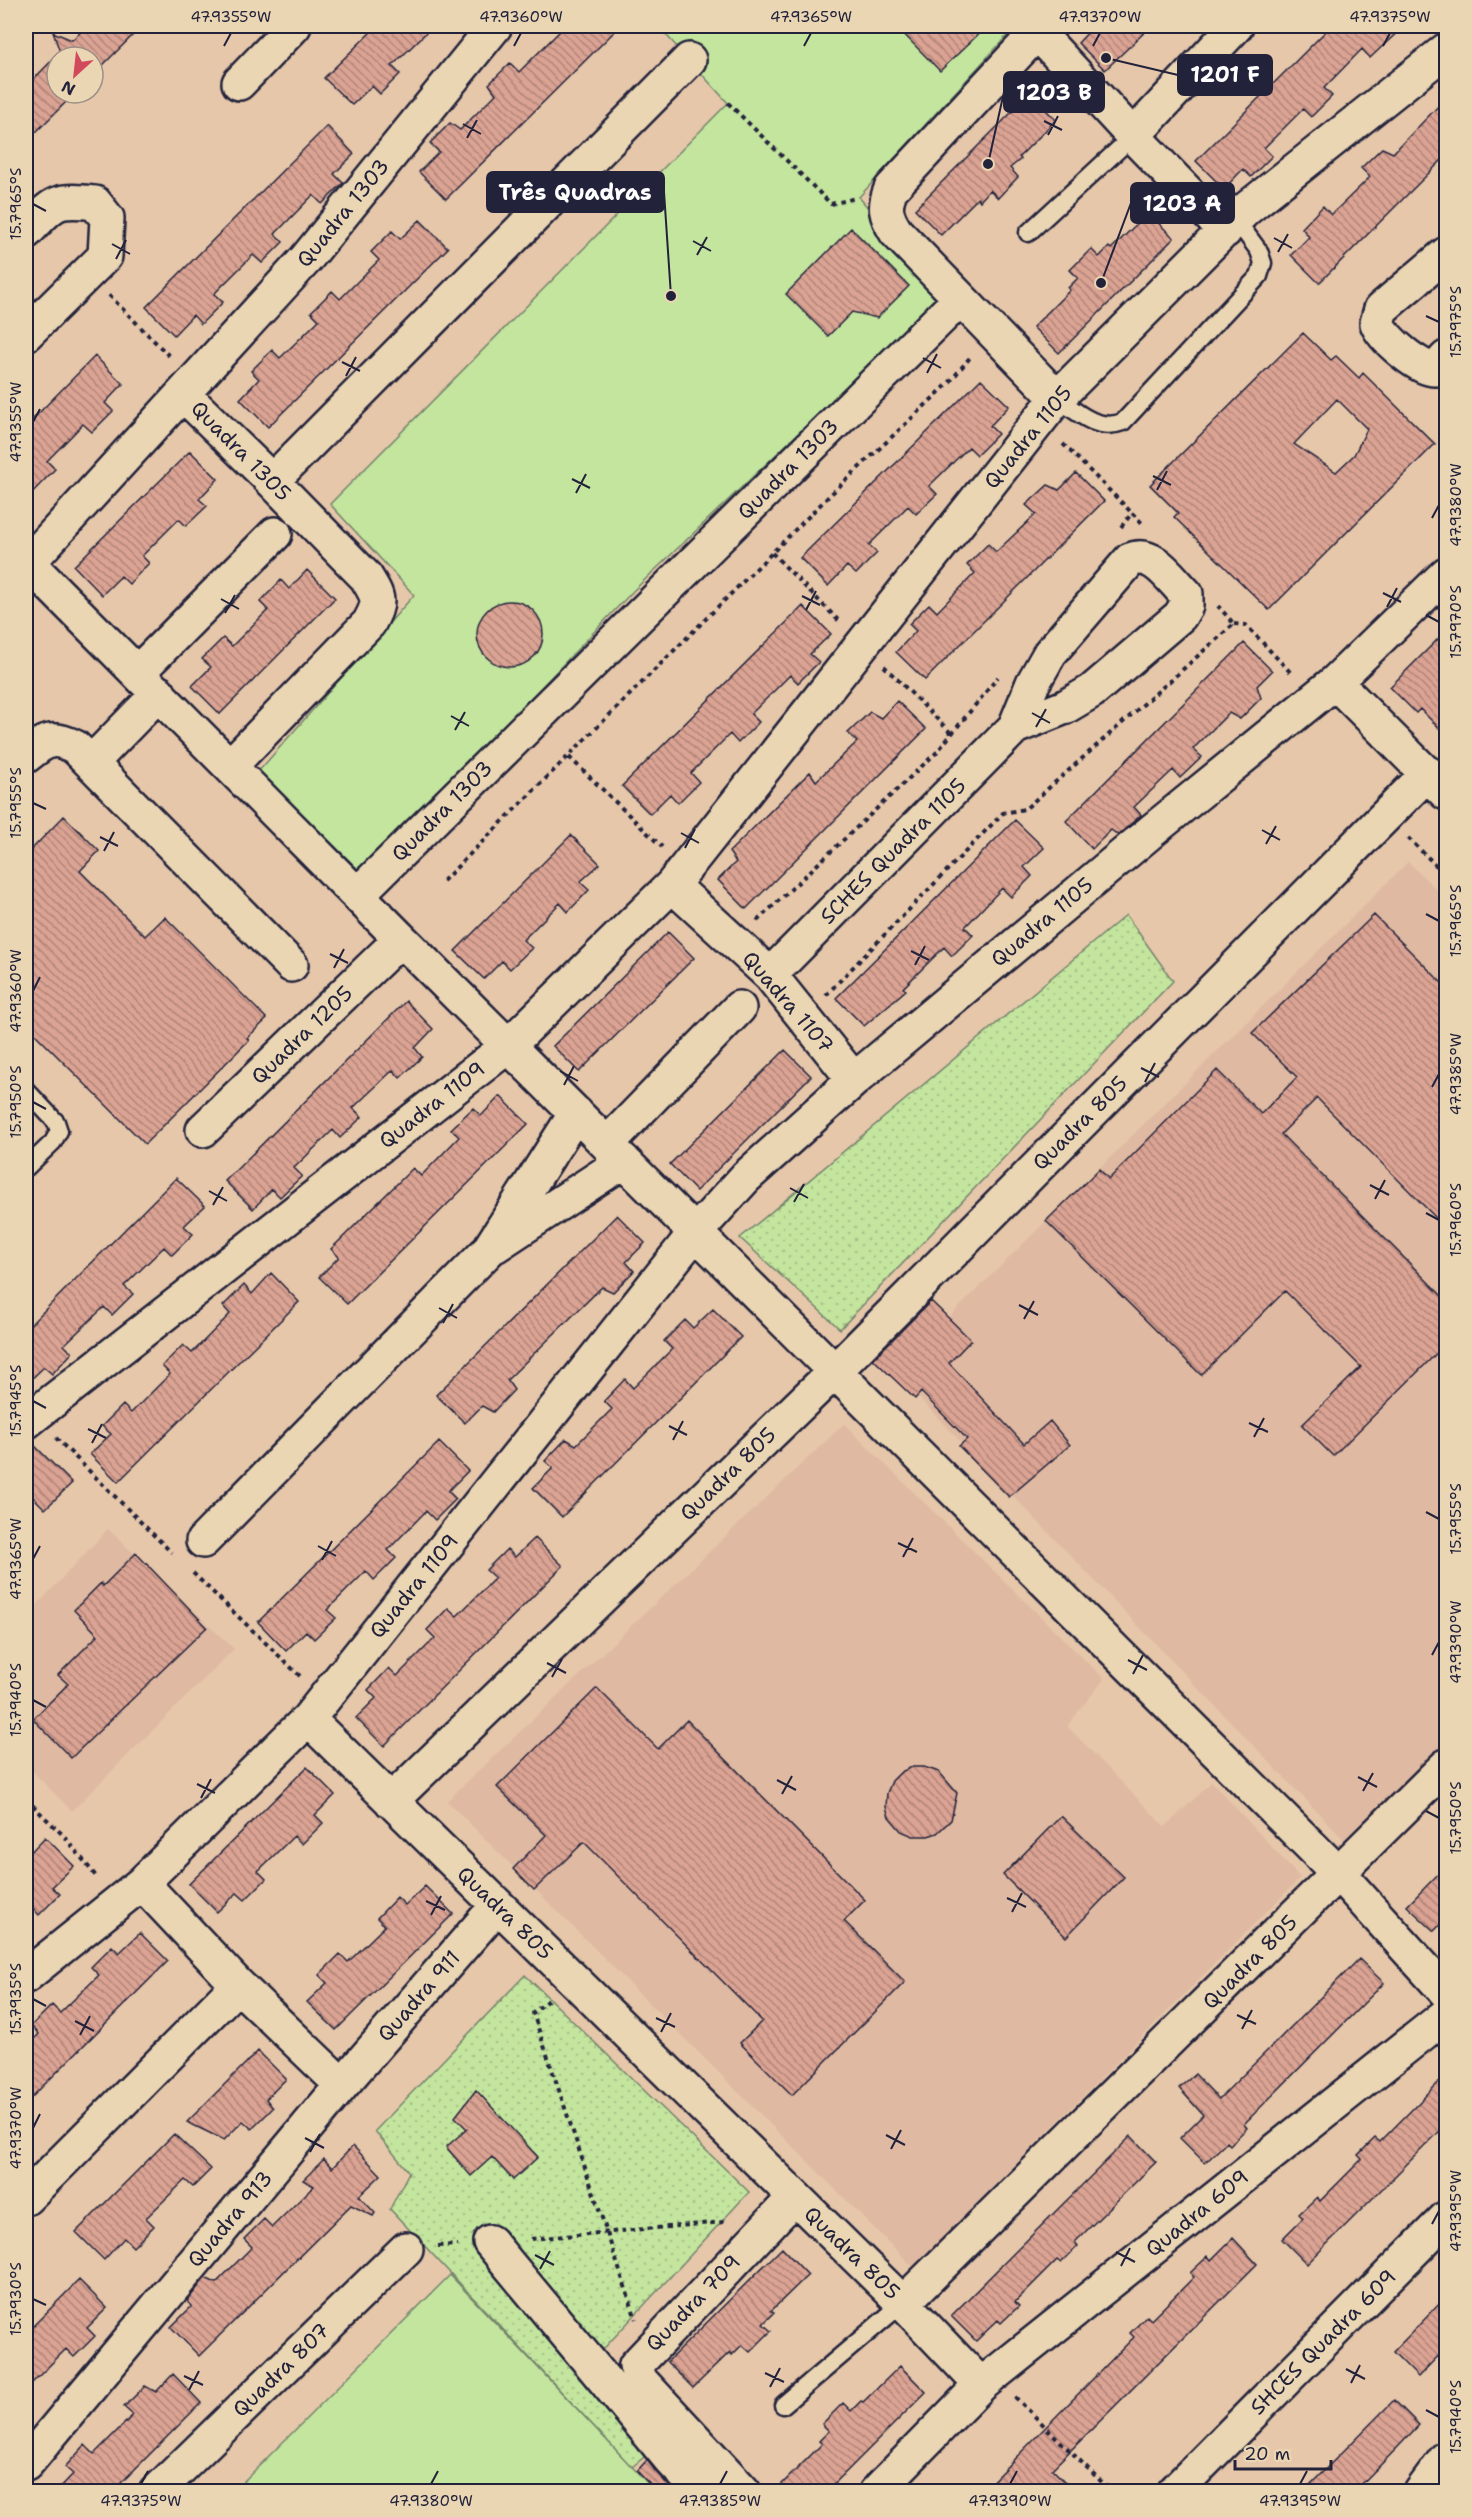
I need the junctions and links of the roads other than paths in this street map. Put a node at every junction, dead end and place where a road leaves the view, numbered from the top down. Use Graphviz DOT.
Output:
graph roads {
  1 [pos="294,26"];
  2 [pos="495,26"];
  3 [pos="1236,26"];
  4 [pos="1040,29"];
  5 [pos="1446,50"];
  6 [pos="689,60"];
  7 [pos="239,83"];
  8 [pos="1133,136"];
  9 [pos="1231,225"];
  10 [pos="26,232"];
  11 [pos="1028,233"];
  12 [pos="1446,254"];
  13 [pos="960,299"];
  14 [pos="26,334"];
  15 [pos="1446,358"];
  16 [pos="184,395"];
  17 [pos="1048,409"];
  18 [pos="272,480"];
  19 [pos="275,534"];
  20 [pos="27,564"];
  21 [pos="1446,574"];
  22 [pos="148,683"];
  23 [pos="1325,690"];
  24 [pos="1015,727"];
  25 [pos="26,756"];
  26 [pos="91,763"];
  27 [pos="230,766"];
  28 [pos="1437,783"];
  29 [pos="679,877"];
  30 [pos="358,894"];
  31 [pos="401,939"];
  32 [pos="291,964"];
  33 [pos="770,975"];
  34 [pos="740,1008"];
  35 [pos="508,1046"];
  36 [pos="854,1080"];
  37 [pos="28,1098"];
  38 [pos="576,1113"];
  39 [pos="203,1130"];
  40 [pos="615,1153"];
  41 [pos="26,1168"];
  42 [pos="695,1233"];
  43 [pos="488,1251"];
  44 [pos="834,1372"];
  45 [pos="26,1422"];
  46 [pos="203,1541"];
  47 [pos="308,1719"];
  48 [pos="1446,1766"];
  49 [pos="391,1801"];
  50 [pos="1339,1874"];
  51 [pos="142,1883"];
  52 [pos="497,1906"];
  53 [pos="26,1976"];
  54 [pos="238,1985"];
  55 [pos="1446,1992"];
  56 [pos="1446,2015"];
  57 [pos="342,2085"];
  58 [pos="26,2198"];
  59 [pos="785,2208"];
  60 [pos="1446,2218"];
  61 [pos="490,2242"];
  62 [pos="406,2249"];
  63 [pos="903,2303"];
  64 [pos="987,2380"];
  65 [pos="783,2405"];
  66 [pos="1446,2458"];
  67 [pos="26,2464"];
  68 [pos="156,2492"];
  69 [pos="701,2492"];
  70 [pos="744,2492"];
  71 [pos="876,2492"];
  72 [pos="1174,2492"];
  73 [pos="1420,2492"];
  1 -- 7 [label="street"];
  2 -- 16 [label="street, Quadra 1303"];
  3 -- 8 [label="street"];
  4 -- 8 [label="street"];
  4 -- 13 [label="street"];
  5 -- 9 [label="street, Quadra 1105"];
  6 -- 18 [label="street"];
  8 -- 9 [label="street"];
  8 -- 11 [label="lane"];
  9 -- 17 [label="street, Quadra 1105"];
  9 -- 17 [label="lane"];
  10 -- 14 [label="street"];
  12 -- 15 [label="street"];
  13 -- 17 [label="street"];
  13 -- 30 [label="street, Quadra 1303"];
  16 -- 18 [label="street, Quadra 1305"];
  16 -- 20 [label="street, Quadra 1305"];
  17 -- 29 [label="street, Quadra 1105"];
  18 -- 27 [label="street, Quadra 1305"];
  19 -- 22 [label="street, Quadra 1305"];
  20 -- 22 [label="street, Quadra 1305"];
  21 -- 23 [label="street, Quadra 1105"];
  22 -- 26 [label="street, Quadra 1305"];
  22 -- 27 [label="street, Quadra 1305"];
  23 -- 28 [label="street"];
  23 -- 36 [label="street, Quadra 1105"];
  24 -- 24 [label="street, SCHES Quadra 1105"];
  24 -- 33 [label="street, SCHES Quadra 1105"];
  25 -- 26 [label="street"];
  26 -- 32 [label="street"];
  27 -- 30 [label="street, Quadra 1305"];
  28 -- 44 [label="street, Quadra 805"];
  29 -- 33 [label="street, Quadra 1107"];
  29 -- 35 [label="street"];
  30 -- 31 [label="street"];
  31 -- 35 [label="street"];
  31 -- 39 [label="street, Quadra 1205"];
  33 -- 36 [label="street, Quadra 1107"];
  34 -- 40 [label="street, Quadra 1107"];
  35 -- 38 [label="street"];
  35 -- 45 [label="street, Quadra 1109"];
  36 -- 42 [label="street"];
  37 -- 41 [label="lane"];
  38 -- 40 [label="street"];
  38 -- 43 [label="street"];
  40 -- 42 [label="street"];
  40 -- 43 [label="street"];
  42 -- 44 [label="street"];
  42 -- 47 [label="street, Quadra 1109"];
  43 -- 46 [label="street"];
  44 -- 49 [label="street, Quadra 805"];
  44 -- 50 [label="street"];
  47 -- 49 [label="street, Quadra 805"];
  47 -- 51 [label="street, Quadra 1109"];
  48 -- 50 [label="street, Quadra 805"];
  49 -- 52 [label="street, Quadra 805"];
  50 -- 55 [label="street"];
  50 -- 63 [label="street, Quadra 805"];
  51 -- 53 [label="street, Quadra 1109"];
  51 -- 54 [label="street"];
  52 -- 57 [label="street, Quadra 911"];
  52 -- 59 [label="street, Quadra 805"];
  54 -- 57 [label="street"];
  54 -- 58 [label="street"];
  56 -- 64 [label="street, Quadra 609"];
  57 -- 67 [label="street, Quadra 913"];
  59 -- 63 [label="street, Quadra 805"];
  59 -- 70 [label="street, Quadra 709"];
  60 -- 72 [label="street, SHCES Quadra 609"];
  61 -- 69 [label="street"];
  62 -- 68 [label="street, Quadra 807"];
  63 -- 64 [label="street"];
  63 -- 65 [label="lane"];
  64 -- 71 [label="street, Quadra 609"];
  66 -- 73 [label="street"];
}
